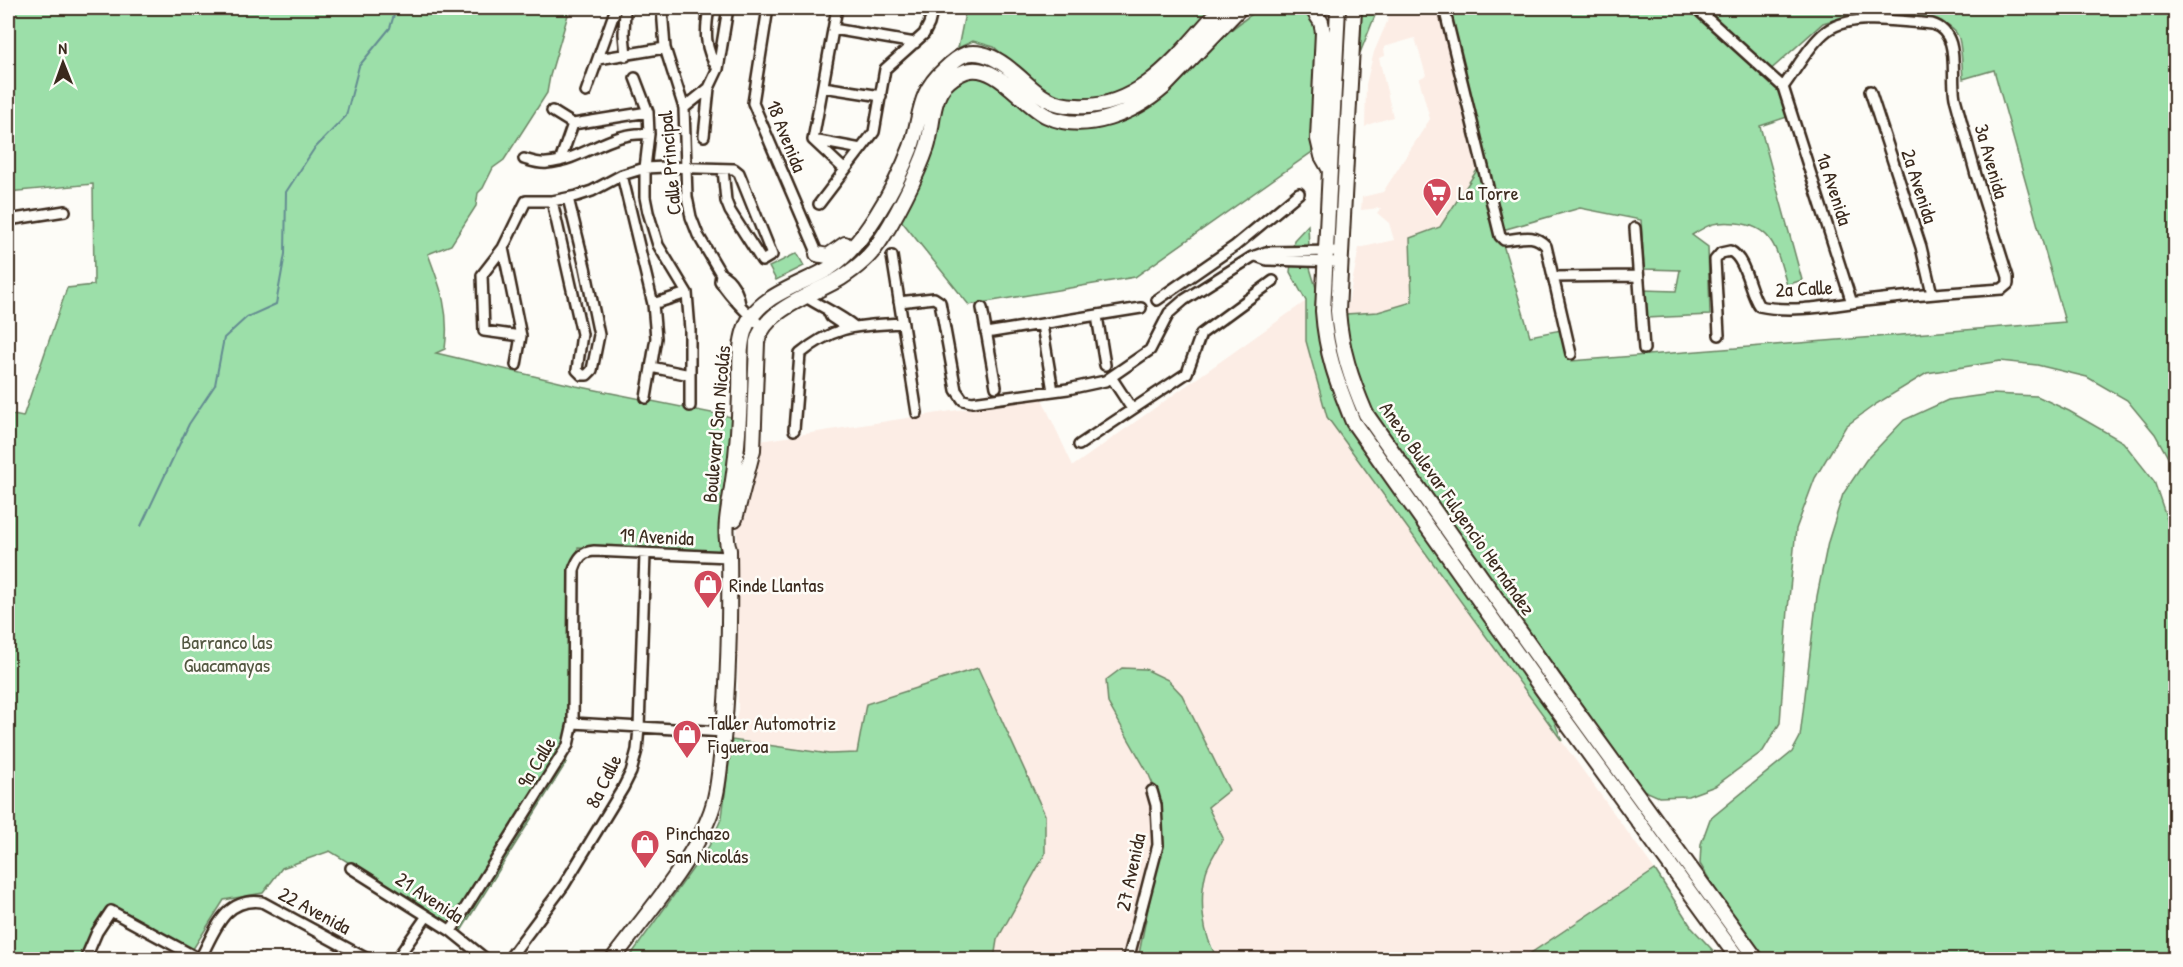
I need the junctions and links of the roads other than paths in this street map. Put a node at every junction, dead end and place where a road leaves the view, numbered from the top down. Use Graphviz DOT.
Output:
graph roads {
  1 [pos="616,8"];
  2 [pos="626,8"];
  3 [pos="662,8"];
  4 [pos="709,8"];
  5 [pos="729,8"];
  6 [pos="768,8"];
  7 [pos="837,8"];
  8 [pos="933,8"];
  9 [pos="1221,8"];
  10 [pos="1240,8"];
  11 [pos="1253,8"];
  12 [pos="1312,8"];
  13 [pos="1338,8"];
  14 [pos="1354,8"];
  15 [pos="1444,8"];
  16 [pos="1696,8"];
  17 [pos="833,29"];
  18 [pos="915,43"];
  19 [pos="665,48"];
  20 [pos="1202,48"];
  21 [pos="626,56"];
  22 [pos="598,59"];
  23 [pos="718,69"];
  24 [pos="635,78"];
  25 [pos="822,87"];
  26 [pos="1783,87"];
  27 [pos="709,88"];
  28 [pos="1870,91"];
  29 [pos="586,92"];
  30 [pos="880,96"];
  31 [pos="684,108"];
  32 [pos="552,111"];
  33 [pos="648,112"];
  34 [pos="573,124"];
  35 [pos="650,134"];
  36 [pos="704,136"];
  37 [pos="813,140"];
  38 [pos="861,149"];
  39 [pos="909,151"];
  40 [pos="524,159"];
  41 [pos="560,161"];
  42 [pos="645,168"];
  43 [pos="686,168"];
  44 [pos="723,169"];
  45 [pos="845,170"];
  46 [pos="1330,170"];
  47 [pos="622,176"];
  48 [pos="1299,193"];
  49 [pos="568,198"];
  50 [pos="552,201"];
  51 [pos="819,204"];
  52 [pos="65,211"];
  53 [pos="8,220"];
  54 [pos="1635,228"];
  55 [pos="503,248"];
  56 [pos="818,254"];
  57 [pos="892,256"];
  58 [pos="1325,256"];
  59 [pos="1340,256"];
  60 [pos="585,267"];
  61 [pos="828,269"];
  62 [pos="569,272"];
  63 [pos="1638,276"];
  64 [pos="1553,277"];
  65 [pos="1273,281"];
  66 [pos="1184,283"];
  67 [pos="2008,284"];
  68 [pos="687,293"];
  69 [pos="1932,294"];
  70 [pos="809,295"];
  71 [pos="1191,295"];
  72 [pos="1157,300"];
  73 [pos="899,302"];
  74 [pos="1852,303"];
  75 [pos="653,304"];
  76 [pos="982,308"];
  77 [pos="1141,308"];
  78 [pos="1097,316"];
  79 [pos="751,317"];
  80 [pos="903,323"];
  81 [pos="1042,325"];
  82 [pos="850,327"];
  83 [pos="763,328"];
  84 [pos="986,333"];
  85 [pos="1719,334"];
  86 [pos="521,336"];
  87 [pos="1644,349"];
  88 [pos="1571,354"];
  89 [pos="516,365"];
  90 [pos="1105,365"];
  91 [pos="651,367"];
  92 [pos="690,375"];
  93 [pos="1111,377"];
  94 [pos="996,387"];
  95 [pos="1053,391"];
  96 [pos="646,398"];
  97 [pos="690,406"];
  98 [pos="1132,409"];
  99 [pos="917,413"];
  100 [pos="794,430"];
  101 [pos="1079,445"];
  102 [pos="583,554"];
  103 [pos="645,554"];
  104 [pos="729,554"];
  105 [pos="573,723"];
  106 [pos="639,728"];
  107 [pos="724,732"];
  108 [pos="1152,791"];
  109 [pos="351,868"];
  110 [pos="427,916"];
  111 [pos="451,932"];
  112 [pos="201,959"];
  113 [pos="85,960"];
  114 [pos="369,960"];
  115 [pos="396,960"];
  116 [pos="487,960"];
  117 [pos="508,960"];
  118 [pos="612,960"];
  119 [pos="1128,960"];
  120 [pos="1739,960"];
  121 [pos="1757,960"];
  1 -- 22 [label="street"];
  2 -- 21 [label="street"];
  3 -- 19 [label="street, Calle Principal"];
  4 -- 23 [label="street"];
  5 -- 23 [label="street"];
  6 -- 56 [label="street, 18 Avenida"];
  7 -- 17 [label="street"];
  8 -- 18 [label="street"];
  9 -- 39 [label="main road"];
  10 -- 20 [label="main road"];
  11 -- 20 [label="main road"];
  12 -- 46 [label="main road"];
  13 -- 46 [label="main road, Anexo Bulevar Fulgencio Hernández"];
  14 -- 59 [label="main road, Anexo Bulevar Fulgencio Hernández"];
  15 -- 64 [label="street"];
  16 -- 26 [label="street"];
  17 -- 18 [label="street"];
  17 -- 25 [label="street"];
  18 -- 30 [label="street"];
  19 -- 21 [label="street"];
  19 -- 31 [label="street, Calle Principal"];
  20 -- 70 [label="main road"];
  21 -- 22 [label="street"];
  22 -- 29 [label="street"];
  23 -- 27 [label="street"];
  24 -- 33 [label="street"];
  25 -- 30 [label="street"];
  25 -- 37 [label="street"];
  26 -- 67 [label="street, 3a Avenida"];
  26 -- 74 [label="street, 1a Avenida"];
  27 -- 31 [label="street"];
  27 -- 36 [label="street"];
  28 -- 69 [label="street, 2a Avenida"];
  30 -- 38 [label="street"];
  31 -- 43 [label="street, Calle Principal"];
  32 -- 34 [label="street"];
  33 -- 34 [label="street"];
  33 -- 35 [label="street"];
  34 -- 41 [label="street"];
  35 -- 41 [label="street"];
  35 -- 42 [label="street"];
  37 -- 38 [label="street"];
  37 -- 45 [label="street"];
  38 -- 45 [label="street"];
  39 -- 56 [label="main road"];
  39 -- 61 [label="main road"];
  40 -- 41 [label="street"];
  42 -- 43 [label="street"];
  42 -- 47 [label="street"];
  42 -- 68 [label="street"];
  43 -- 44 [label="street"];
  43 -- 79 [label="street, Calle Principal"];
  44 -- 44 [label="street"];
  45 -- 51 [label="street"];
  46 -- 58 [label="main road, Anexo Bulevar Fulgencio Hernández"];
  47 -- 49 [label="street"];
  47 -- 75 [label="street"];
  48 -- 66 [label="street"];
  49 -- 50 [label="street"];
  49 -- 60 [label="street"];
  50 -- 55 [label="street"];
  50 -- 62 [label="street"];
  52 -- 53 [label="street"];
  54 -- 63 [label="street"];
  55 -- 86 [label="street"];
  55 -- 86 [label="street"];
  56 -- 61 [label="street, 18 Avenida"];
  57 -- 73 [label="street"];
  58 -- 59 [label="street"];
  58 -- 71 [label="street"];
  58 -- 120 [label="main road, Anexo Bulevar Fulgencio Hernández"];
  59 -- 121 [label="main road, Anexo Bulevar Fulgencio Hernández"];
  60 -- 62 [label="street"];
  60 -- 62 [label="street"];
  61 -- 70 [label="main road"];
  61 -- 79 [label="main road"];
  63 -- 64 [label="street"];
  63 -- 87 [label="street"];
  64 -- 88 [label="street"];
  65 -- 98 [label="street"];
  66 -- 71 [label="street"];
  66 -- 72 [label="street"];
  67 -- 69 [label="street, 2a Calle"];
  68 -- 75 [label="street"];
  68 -- 92 [label="street"];
  69 -- 74 [label="street, 2a Calle"];
  70 -- 82 [label="street"];
  70 -- 83 [label="main road"];
  71 -- 93 [label="street"];
  73 -- 80 [label="street"];
  73 -- 95 [label="street"];
  74 -- 85 [label="street, 2a Calle"];
  75 -- 91 [label="street"];
  76 -- 84 [label="street"];
  77 -- 78 [label="street"];
  78 -- 81 [label="street"];
  78 -- 90 [label="street"];
  79 -- 83 [label="street, Calle Principal"];
  79 -- 104 [label="main road, Boulevard San Nicolás"];
  80 -- 82 [label="street"];
  80 -- 99 [label="street"];
  81 -- 84 [label="street"];
  81 -- 95 [label="street"];
  82 -- 100 [label="street"];
  83 -- 104 [label="main road, Boulevard San Nicolás"];
  84 -- 94 [label="street"];
  86 -- 89 [label="street"];
  91 -- 92 [label="street"];
  91 -- 96 [label="street"];
  92 -- 97 [label="street"];
  93 -- 95 [label="street"];
  93 -- 98 [label="street"];
  98 -- 101 [label="street"];
  102 -- 103 [label="street, 19 Avenida"];
  102 -- 105 [label="street, 9a Calle"];
  103 -- 104 [label="street, 19 Avenida"];
  103 -- 106 [label="street, 8a Calle"];
  104 -- 107 [label="main road, Boulevard San Nicolás"];
  105 -- 106 [label="street"];
  105 -- 111 [label="street, 9a Calle"];
  106 -- 107 [label="street"];
  106 -- 117 [label="street, 8a Calle"];
  107 -- 118 [label="main road, Boulevard San Nicolás"];
  108 -- 119 [label="street, 27 Avenida"];
  109 -- 110 [label="street, 21 Avenida"];
  110 -- 111 [label="street, 21 Avenida"];
  110 -- 115 [label="street"];
  111 -- 116 [label="street, 21 Avenida"];
  112 -- 113 [label="street"];
  112 -- 114 [label="street, 22 Avenida"];
}
